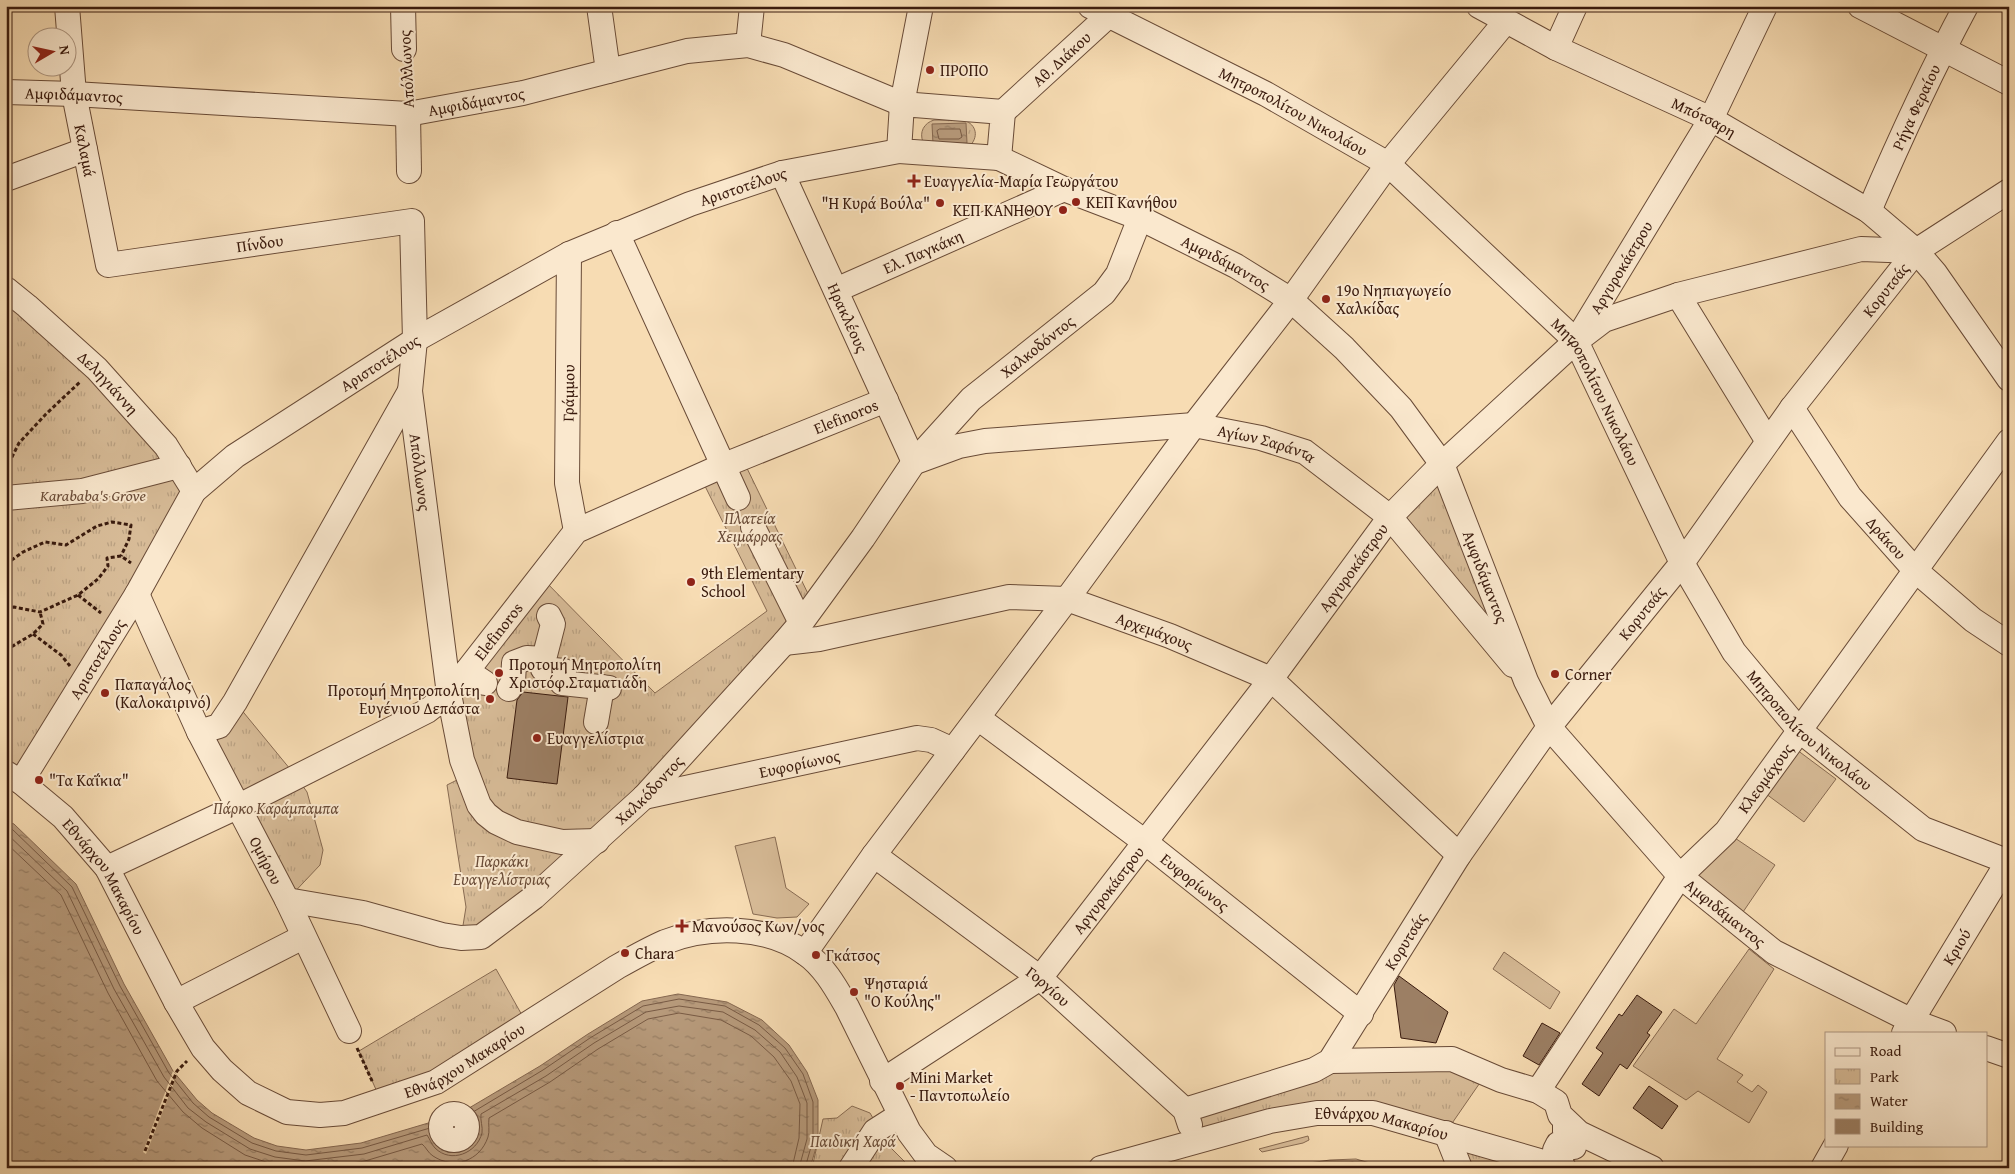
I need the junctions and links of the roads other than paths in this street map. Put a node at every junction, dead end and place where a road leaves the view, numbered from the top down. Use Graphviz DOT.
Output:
graph roads {
  1 [pos="67,6"];
  2 [pos="403,6"];
  3 [pos="599,6"];
  4 [pos="752,6"];
  5 [pos="921,6"];
  6 [pos="1479,6"];
  7 [pos="1575,6"];
  8 [pos="1765,6"];
  9 [pos="1860,6"];
  10 [pos="1966,6"];
  11 [pos="1106,10"];
  12 [pos="1506,20"];
  13 [pos="748,45"];
  14 [pos="1556,48"];
  15 [pos="404,49"];
  16 [pos="1943,49"];
  17 [pos="608,71"];
  18 [pos="2009,83"];
  19 [pos="6,92"];
  20 [pos="74,94"];
  21 [pos="902,104"];
  22 [pos="1003,112"];
  23 [pos="408,114"];
  24 [pos="1711,119"];
  25 [pos="85,150"];
  26 [pos="899,151"];
  27 [pos="999,158"];
  28 [pos="1388,164"];
  29 [pos="409,171"];
  30 [pos="782,173"];
  31 [pos="6,179"];
  32 [pos="1064,188"];
  33 [pos="2009,191"];
  34 [pos="1869,211"];
  35 [pos="1140,218"];
  36 [pos="412,221"];
  37 [pos="617,233"];
  38 [pos="1916,251"];
  39 [pos="569,254"];
  40 [pos="108,264"];
  41 [pos="6,289"];
  42 [pos="836,290"];
  43 [pos="1678,295"];
  44 [pos="1291,300"];
  45 [pos="415,340"];
  46 [pos="1576,341"];
  47 [pos="2009,379"];
  48 [pos="410,392"];
  49 [pos="886,400"];
  50 [pos="1792,408"];
  51 [pos="1194,424"];
  52 [pos="1768,440"];
  53 [pos="2009,441"];
  54 [pos="914,462"];
  55 [pos="1442,464"];
  56 [pos="179,466"];
  57 [pos="722,466"];
  58 [pos="194,491"];
  59 [pos="6,498"];
  60 [pos="1390,517"];
  61 [pos="576,531"];
  62 [pos="1682,563"];
  63 [pos="1916,570"];
  64 [pos="141,587"];
  65 [pos="1067,599"];
  66 [pos="537,608"];
  67 [pos="801,623"];
  68 [pos="784,643"];
  69 [pos="2009,644"];
  70 [pos="544,660"];
  71 [pos="1271,679"];
  72 [pos="1526,681"];
  73 [pos="509,689"];
  74 [pos="449,694"];
  75 [pos="978,718"];
  76 [pos="596,722"];
  77 [pos="1549,726"];
  78 [pos="1799,730"];
  79 [pos="199,732"];
  80 [pos="953,750"];
  81 [pos="14,778"];
  82 [pos="644,797"];
  83 [pos="237,807"];
  84 [pos="596,841"];
  85 [pos="1144,842"];
  86 [pos="874,854"];
  87 [pos="1459,855"];
  88 [pos="2008,862"];
  89 [pos="108,868"];
  90 [pos="1680,876"];
  91 [pos="287,900"];
  92 [pos="303,937"];
  93 [pos="805,953"];
  94 [pos="1040,978"];
  95 [pos="176,1002"];
  96 [pos="1361,1014"];
  97 [pos="1908,1027"];
  98 [pos="349,1031"];
  99 [pos="1938,1032"];
  100 [pos="1988,1049"];
  101 [pos="2009,1056"];
  102 [pos="1322,1066"];
  103 [pos="882,1081"];
  104 [pos="436,1082"];
  105 [pos="1538,1091"];
  106 [pos="1185,1110"];
  107 [pos="450,1115"];
  108 [pos="900,1115"];
  109 [pos="1566,1120"];
  110 [pos="1446,1133"];
  111 [pos="1195,1141"];
  112 [pos="1835,1146"];
  113 [pos="1562,1167"];
  114 [pos="851,1168"];
  115 [pos="945,1168"];
  116 [pos="1101,1168"];
  117 [pos="1460,1168"];
  118 [pos="1652,1168"];
  119 [pos="1823,1168"];
  1 -- 20 [label="street, Καλαμά"];
  2 -- 15 [label="street, Απόλλωνος"];
  3 -- 17 [label="street"];
  4 -- 13 [label="street"];
  5 -- 21 [label="street"];
  6 -- 12 [label="street, Μπότσαρη"];
  7 -- 14 [label="street"];
  8 -- 24 [label="street, Αργυροκάστρου"];
  9 -- 16 [label="street"];
  10 -- 16 [label="street, Ρήγα Φεραίου"];
  11 -- 22 [label="street, Αθ. Διάκου"];
  11 -- 28 [label="street, Μητροπολίτου Νικολάου"];
  12 -- 14 [label="street, Μπότσαρη"];
  12 -- 28 [label="street"];
  13 -- 17 [label="street, Αμφιδάμαντος"];
  13 -- 21 [label="street, Αμφιδάμαντος"];
  14 -- 24 [label="street, Μπότσαρη"];
  16 -- 18 [label="street"];
  16 -- 34 [label="street, Ρήγα Φεραίου"];
  17 -- 23 [label="street, Αμφιδάμαντος"];
  19 -- 20 [label="street, Αμφιδάμαντος"];
  20 -- 23 [label="street, Αμφιδάμαντος"];
  20 -- 25 [label="street, Καλαμά"];
  21 -- 22 [label="street, Αμφιδάμαντος"];
  21 -- 26 [label="street"];
  22 -- 27 [label="street"];
  23 -- 29 [label="street, Απόλλωνος"];
  24 -- 34 [label="street, Μπότσαρη"];
  24 -- 46 [label="street, Αργυροκάστρου"];
  25 -- 31 [label="street"];
  25 -- 40 [label="street, Καλαμά"];
  26 -- 27 [label="street, Αριστοτέλους"];
  26 -- 30 [label="street, Αριστοτέλους"];
  27 -- 32 [label="street, Αμφιδάμαντος"];
  28 -- 44 [label="street"];
  28 -- 46 [label="street, Μητροπολίτου Νικολάου"];
  30 -- 37 [label="street, Αριστοτέλους"];
  30 -- 42 [label="street, Ηρακλέους"];
  32 -- 35 [label="street, Αμφιδάμαντος"];
  32 -- 42 [label="street, Ελ. Παγκάκη"];
  33 -- 38 [label="street, Κορυτσάς"];
  34 -- 38 [label="street, Μπότσαρη"];
  35 -- 44 [label="street, Αμφιδάμαντος"];
  35 -- 54 [label="street, Χαλκοδόντος"];
  36 -- 40 [label="street, Πίνδου"];
  36 -- 45 [label="street, Απόλλωνος"];
  37 -- 39 [label="street, Αριστοτέλους"];
  37 -- 57 [label="street"];
  38 -- 43 [label="street"];
  38 -- 47 [label="street, Μπότσαρη"];
  38 -- 50 [label="street, Κορυτσάς"];
  39 -- 45 [label="street, Αριστοτέλους"];
  39 -- 61 [label="street, Γράμμου"];
  41 -- 56 [label="street, Δεληγιάννη"];
  42 -- 49 [label="street, Ηρακλέους"];
  43 -- 46 [label="street"];
  43 -- 52 [label="street"];
  44 -- 51 [label="street"];
  44 -- 55 [label="street, Αμφιδάμαντος"];
  45 -- 48 [label="street, Απόλλωνος"];
  45 -- 58 [label="street, Αριστοτέλους"];
  46 -- 55 [label="street, Αργυροκάστρου"];
  46 -- 62 [label="street, Μητροπολίτου Νικολάου"];
  48 -- 74 [label="street, Απόλλωνος"];
  48 -- 79 [label="street"];
  49 -- 54 [label="street, Ηρακλέους"];
  49 -- 57 [label="street, Elefinoros"];
  50 -- 52 [label="street, Κορυτσάς"];
  50 -- 63 [label="street, Δράκου"];
  51 -- 54 [label="street, Αγίων Σαράντα"];
  51 -- 60 [label="street, Αγίων Σαράντα"];
  51 -- 65 [label="street"];
  52 -- 62 [label="street, Κορυτσάς"];
  53 -- 63 [label="street, Κλεομάχους"];
  54 -- 67 [label="street, Χαλκόδοντος"];
  55 -- 60 [label="street, Αργυροκάστρου"];
  55 -- 72 [label="street, Αμφιδάμαντος"];
  56 -- 58 [label="street, Δεληγιάννη"];
  56 -- 59 [label="street"];
  57 -- 61 [label="street, Elefinoros"];
  57 -- 67 [label="street"];
  58 -- 64 [label="street, Αριστοτέλους"];
  60 -- 71 [label="street, Αργυροκάστρου"];
  60 -- 72 [label="street, Αγίων Σαράντα"];
  61 -- 66 [label="street, Elefinoros"];
  62 -- 77 [label="street, Κορυτσάς"];
  62 -- 78 [label="street, Μητροπολίτου Νικολάου"];
  63 -- 69 [label="street, Δράκου"];
  63 -- 78 [label="street, Κλεομάχους"];
  64 -- 79 [label="street, Ομήρου"];
  64 -- 81 [label="street, Αριστοτέλους"];
  65 -- 68 [label="street, Αρχεμάχους"];
  65 -- 71 [label="street, Αρχεμάχους"];
  65 -- 75 [label="street"];
  66 -- 70 [label="street"];
  66 -- 74 [label="street, Elefinoros"];
  67 -- 68 [label="street, Χαλκόδοντος"];
  68 -- 82 [label="street, Χαλκόδοντος"];
  70 -- 73 [label="street"];
  70 -- 76 [label="street"];
  71 -- 85 [label="street, Αργυροκάστρου"];
  71 -- 87 [label="street, Αρχεμάχους"];
  72 -- 77 [label="street, Αμφιδάμαντος"];
  74 -- 83 [label="street, Elefinoros"];
  74 -- 84 [label="street, Απόλλωνος"];
  75 -- 80 [label="street"];
  75 -- 85 [label="street, Ευφορίωνος"];
  77 -- 87 [label="street, Κορυτσάς"];
  77 -- 90 [label="street, Αμφιδάμαντος"];
  78 -- 88 [label="street, Μητροπολίτου Νικολάου"];
  78 -- 90 [label="street, Κλεομάχους"];
  79 -- 83 [label="street, Ομήρου"];
  80 -- 82 [label="street, Ευφορίωνος"];
  80 -- 86 [label="street"];
  81 -- 89 [label="street, Εθνάρχου Μακαρίου"];
  82 -- 84 [label="street, Χαλκόδοντος"];
  83 -- 89 [label="street, Elefinoros"];
  83 -- 91 [label="street, Ομήρου"];
  84 -- 91 [label="street, Χαλκόδοντος"];
  85 -- 94 [label="street, Αργυροκάστρου"];
  85 -- 96 [label="street, Ευφορίωνος"];
  86 -- 93 [label="street"];
  86 -- 94 [label="street, Γοργίου"];
  87 -- 96 [label="street, Κορυτσάς"];
  88 -- 97 [label="street, Κριού"];
  89 -- 95 [label="street, Εθνάρχου Μακαρίου"];
  90 -- 97 [label="street, Αμφιδάμαντος"];
  90 -- 105 [label="street, Κλεομάχους"];
  91 -- 92 [label="street, Ομήρου"];
  92 -- 95 [label="street"];
  92 -- 98 [label="street, Ομήρου"];
  93 -- 103 [label="street, Εθνάρχου Μακαρίου"];
  93 -- 104 [label="street, Εθνάρχου Μακαρίου"];
  94 -- 103 [label="street, Αργυροκάστρου"];
  94 -- 106 [label="street, Γοργίου"];
  95 -- 104 [label="street, Εθνάρχου Μακαρίου"];
  96 -- 102 [label="street, Κορυτσάς"];
  97 -- 99 [label="street, Αμφιδάμαντος"];
  100 -- 101 [label="street"];
  102 -- 105 [label="street"];
  102 -- 106 [label="street"];
  103 -- 108 [label="street, Εθνάρχου Μακαρίου"];
  104 -- 107 [label="street"];
  105 -- 109 [label="street"];
  106 -- 111 [label="street, Γοργίου"];
  108 -- 114 [label="street"];
  108 -- 115 [label="street, Εθνάρχου Μακαρίου"];
  109 -- 113 [label="street"];
  109 -- 118 [label="street"];
  110 -- 111 [label="street, Εθνάρχου Μακαρίου"];
  110 -- 113 [label="street, Εθνάρχου Μακαρίου"];
  110 -- 117 [label="street"];
  111 -- 116 [label="street, Εθνάρχου Μακαρίου"];
  112 -- 119 [label="street"];
}
